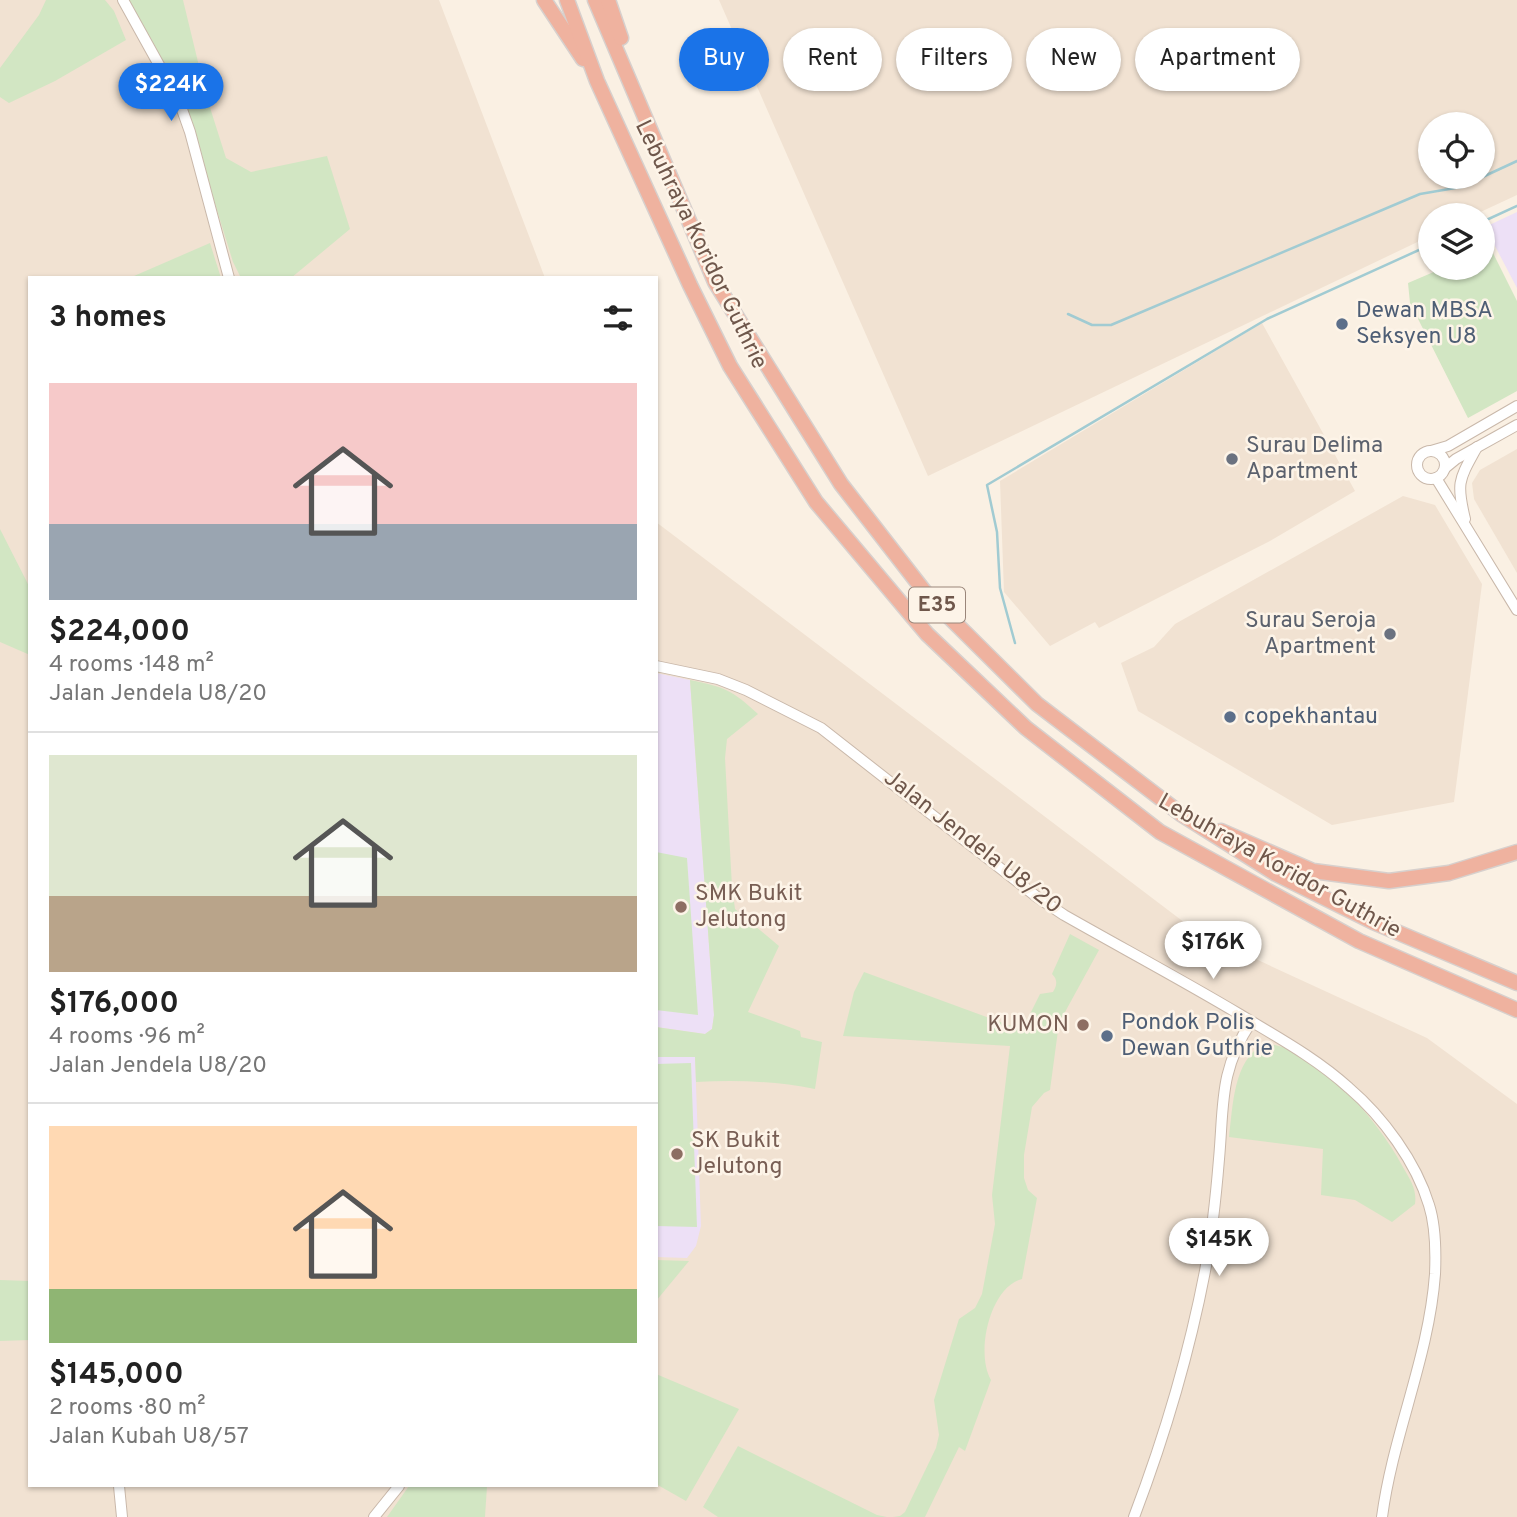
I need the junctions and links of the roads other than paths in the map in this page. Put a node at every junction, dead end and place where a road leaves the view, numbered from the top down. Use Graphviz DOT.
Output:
graph roads {
  1 [pos="123,0"];
  2 [pos="544,0"];
  3 [pos="567,0"];
  4 [pos="595,0"];
  5 [pos="607,0"];
  6 [pos="597,81"];
  7 [pos="655,137"];
  8 [pos="228,276"];
  9 [pos="1517,406"];
  10 [pos="1517,425"];
  11 [pos="1477,447"];
  12 [pos="1432,452"];
  13 [pos="1445,468"];
  14 [pos="1436,478"];
  15 [pos="1467,528"];
  16 [pos="1517,610"];
  17 [pos="658,666"];
  18 [pos="1181,814"];
  19 [pos="1517,852"];
  20 [pos="1517,983"];
  21 [pos="1511,1008"];
  22 [pos="1517,1016"];
  23 [pos="1251,1022"];
  24 [pos="119,1487"];
  25 [pos="398,1487"];
  26 [pos="122,1517"];
  27 [pos="374,1517"];
  28 [pos="1134,1517"];
  29 [pos="1382,1517"];
  1 -- 8 [label="street"];
  2 -- 6 [label="highway"];
  3 -- 6 [label="highway, Lebuhraya Koridor Guthrie / E35"];
  4 -- 7 [label="highway, Lebuhraya Koridor Guthrie / E35"];
  5 -- 7 [label="highway"];
  6 -- 21 [label="highway, Lebuhraya Koridor Guthrie / E35"];
  7 -- 18 [label="highway, Lebuhraya Koridor Guthrie / E35"];
  9 -- 12 [label="street"];
  10 -- 11 [label="street"];
  11 -- 13 [label="street"];
  11 -- 15 [label="street"];
  12 -- 13 [label="street"];
  12 -- 14 [label="street"];
  13 -- 14 [label="street"];
  14 -- 15 [label="street"];
  15 -- 16 [label="street"];
  17 -- 23 [label="street, Jalan Jendela U8/20"];
  18 -- 19 [label="highway"];
  18 -- 20 [label="highway, Lebuhraya Koridor Guthrie / E35"];
  21 -- 22 [label="highway, Lebuhraya Koridor Guthrie"];
  23 -- 28 [label="street"];
  23 -- 29 [label="street, Jalan Jendela U8/20"];
  24 -- 26 [label="street"];
  25 -- 27 [label="street"];
}
